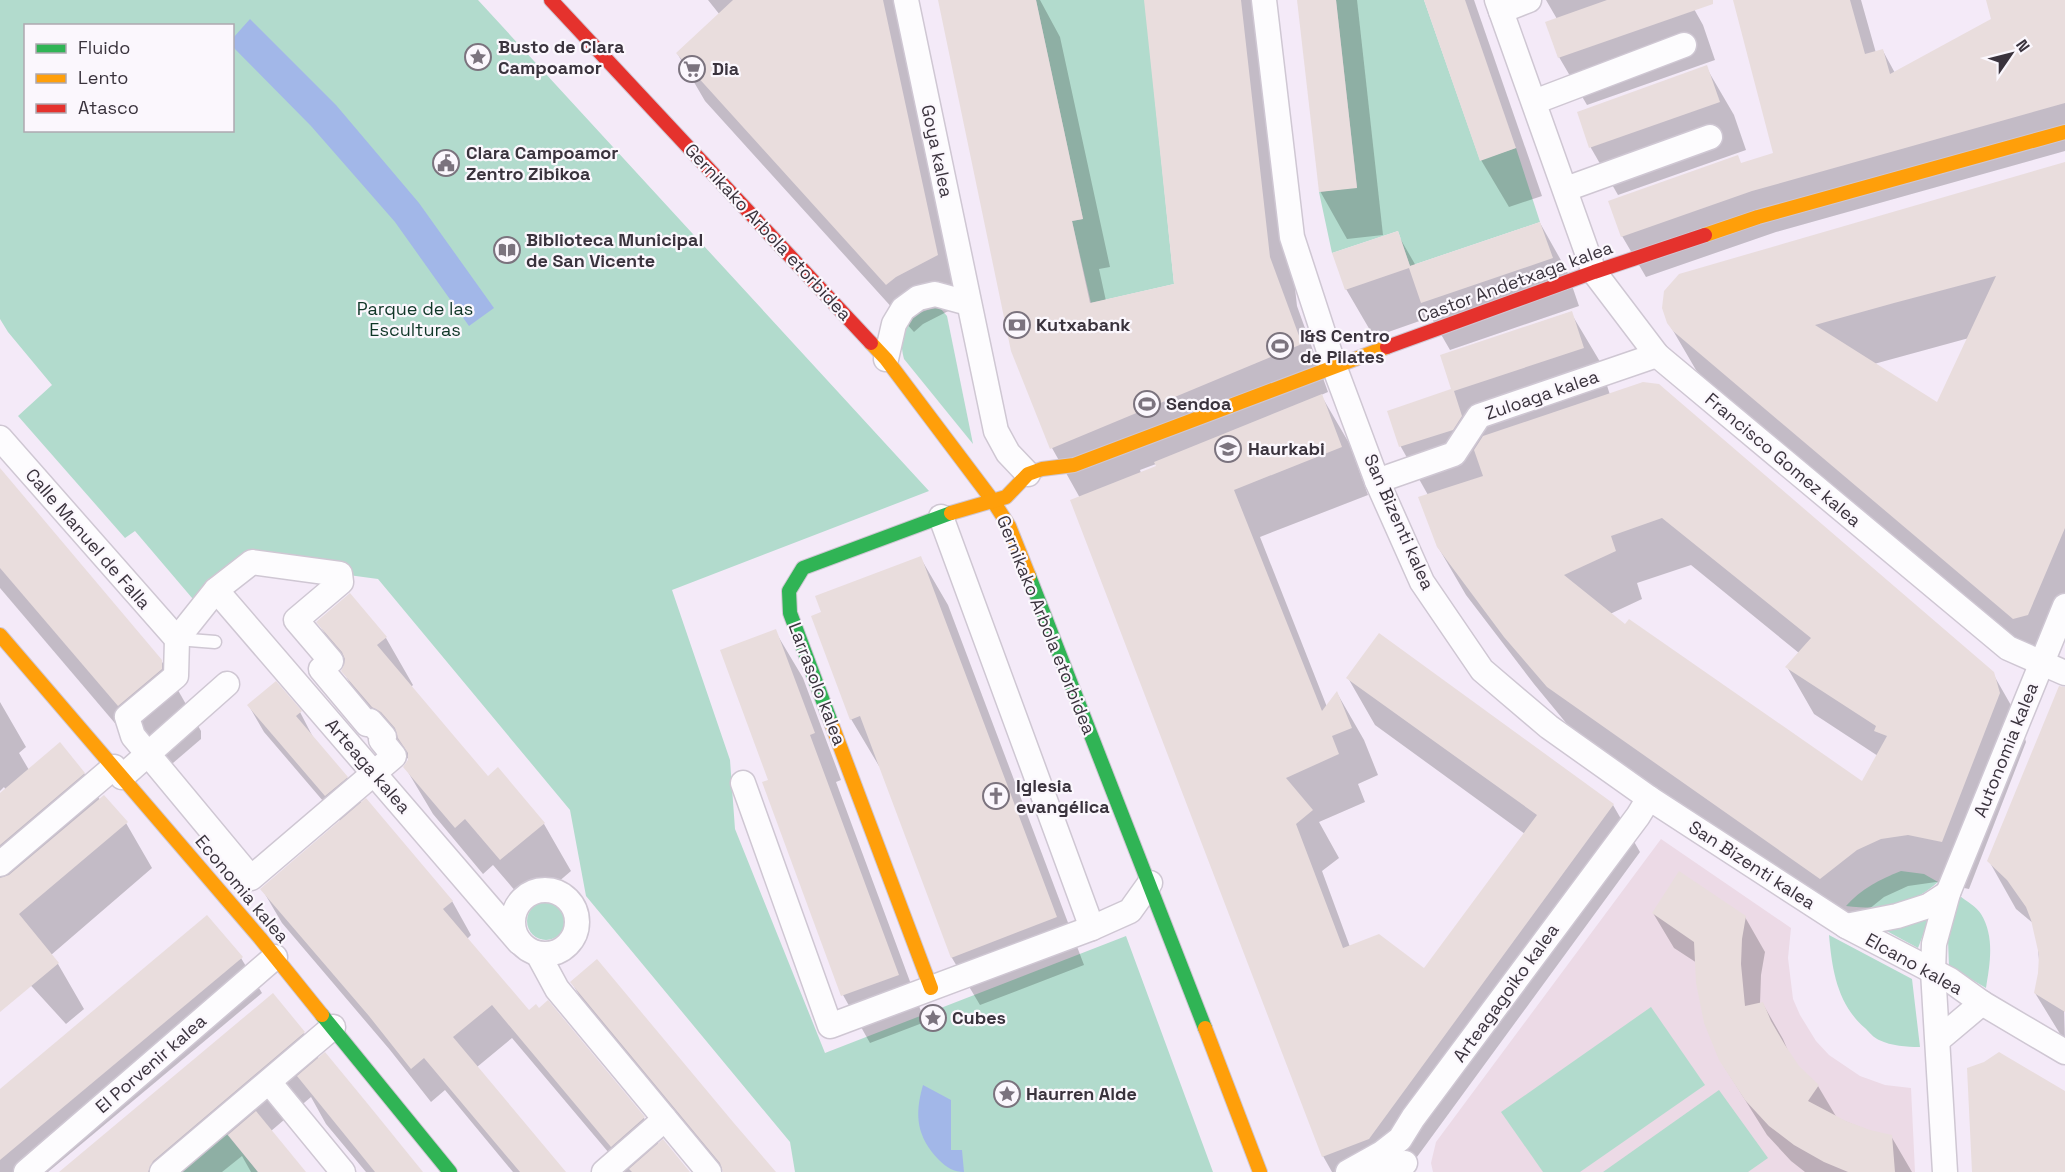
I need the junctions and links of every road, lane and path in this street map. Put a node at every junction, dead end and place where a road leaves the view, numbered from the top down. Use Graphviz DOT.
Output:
graph roads {
  1 [pos="551,0"];
  2 [pos="906,0"];
  3 [pos="1264,0"];
  4 [pos="1529,0"];
  5 [pos="1499,5"];
  6 [pos="1684,45"];
  7 [pos="1534,102"];
  8 [pos="2065,132"];
  9 [pos="1710,137"];
  10 [pos="1566,189"];
  11 [pos="1594,272"];
  12 [pos="968,303"];
  13 [pos="1657,355"];
  14 [pos="886,359"];
  15 [pos="1334,366"];
  16 [pos="0,438"];
  17 [pos="1028,474"];
  18 [pos="1377,481"];
  19 [pos="993,501"];
  20 [pos="941,517"];
  21 [pos="216,590"];
  22 [pos="2065,606"];
  23 [pos="0,635"];
  24 [pos="177,639"];
  25 [pos="215,642"];
  26 [pos="2041,664"];
  27 [pos="2065,673"];
  28 [pos="227,684"];
  29 [pos="148,754"];
  30 [pos="118,772"];
  31 [pos="374,773"];
  32 [pos="743,783"];
  33 [pos="1649,798"];
  34 [pos="0,864"];
  35 [pos="1150,883"];
  36 [pos="1948,893"];
  37 [pos="1846,926"];
  38 [pos="1092,928"];
  39 [pos="275,957"];
  40 [pos="1933,971"];
  41 [pos="931,988"];
  42 [pos="1982,1003"];
  43 [pos="333,1027"];
  44 [pos="1938,1040"];
  45 [pos="2065,1052"];
  46 [pos="269,1082"];
  47 [pos="665,1119"];
  48 [pos="1408,1167"];
  49 [pos="26,1172"];
  50 [pos="162,1172"];
  51 [pos="343,1172"];
  52 [pos="450,1172"];
  53 [pos="604,1172"];
  54 [pos="709,1172"];
  55 [pos="1260,1172"];
  56 [pos="1348,1172"];
  57 [pos="1382,1172"];
  58 [pos="1945,1172"];
  1 -- 14 [label="street, Gernikako Arbola etorbidea"];
  2 -- 12 [label="street, Goya kalea"];
  3 -- 15 [label="street, San Bizenti kalea"];
  4 -- 5 [label="street, Francisco Gomez kalea"];
  5 -- 7 [label="street, Francisco Gomez kalea"];
  6 -- 7 [label="street"];
  7 -- 10 [label="street, Francisco Gomez kalea"];
  8 -- 11 [label="street, Castor Andetxaga kalea"];
  9 -- 10 [label="street"];
  10 -- 11 [label="street, Francisco Gomez kalea"];
  11 -- 13 [label="street, Francisco Gomez kalea"];
  11 -- 15 [label="street, Castor Andetxaga kalea"];
  12 -- 14 [label="street"];
  12 -- 17 [label="street, Goya kalea"];
  13 -- 18 [label="street, Zuloaga kalea"];
  13 -- 26 [label="street, Francisco Gomez kalea"];
  14 -- 19 [label="street, Gernikako Arbola etorbidea"];
  15 -- 17 [label="street, Castor Andetxaga kalea"];
  15 -- 18 [label="street, San Bizenti kalea"];
  16 -- 24 [label="street, Calle Manuel de Falla"];
  17 -- 19 [label="street"];
  18 -- 33 [label="street, San Bizenti kalea"];
  19 -- 20 [label="street, Larrasolo kalea"];
  19 -- 35 [label="street, Gernikako Arbola etorbidea"];
  20 -- 38 [label="street"];
  20 -- 41 [label="street, Larrasolo kalea"];
  21 -- 24 [label="street"];
  21 -- 31 [label="street, Arteaga kalea"];
  21 -- 31 [label="street"];
  22 -- 26 [label="street, Autonomia kalea"];
  23 -- 30 [label="street, Economia kalea"];
  24 -- 25 [label="lane"];
  24 -- 29 [label="street"];
  26 -- 27 [label="street, Francisco Gomez kalea"];
  26 -- 36 [label="street, Autonomia kalea"];
  28 -- 29 [label="street"];
  29 -- 30 [label="street"];
  29 -- 31 [label="street"];
  30 -- 34 [label="street"];
  30 -- 39 [label="street, Economia kalea"];
  31 -- 47 [label="street, Arteaga kalea"];
  32 -- 41 [label="street"];
  33 -- 37 [label="street, San Bizenti kalea"];
  33 -- 56 [label="street, Arteagagoiko kalea"];
  35 -- 38 [label="street"];
  35 -- 55 [label="street, Gernikako Arbola etorbidea"];
  36 -- 37 [label="street"];
  36 -- 40 [label="street, Autonomia kalea"];
  37 -- 40 [label="street, Elcano kalea"];
  38 -- 41 [label="street"];
  39 -- 43 [label="street, Economia kalea"];
  39 -- 49 [label="street, El Porvenir kalea"];
  40 -- 42 [label="street, Elcano kalea"];
  40 -- 44 [label="street, Autonomia kalea"];
  42 -- 44 [label="street, Elcano kalea"];
  42 -- 45 [label="street, Elcano kalea"];
  43 -- 46 [label="street"];
  43 -- 52 [label="street, Economia kalea"];
  44 -- 58 [label="street, Autonomia kalea"];
  46 -- 50 [label="street"];
  46 -- 51 [label="street"];
  47 -- 53 [label="street"];
  47 -- 54 [label="street, Arteaga kalea"];
  48 -- 57 [label="street"];
}
